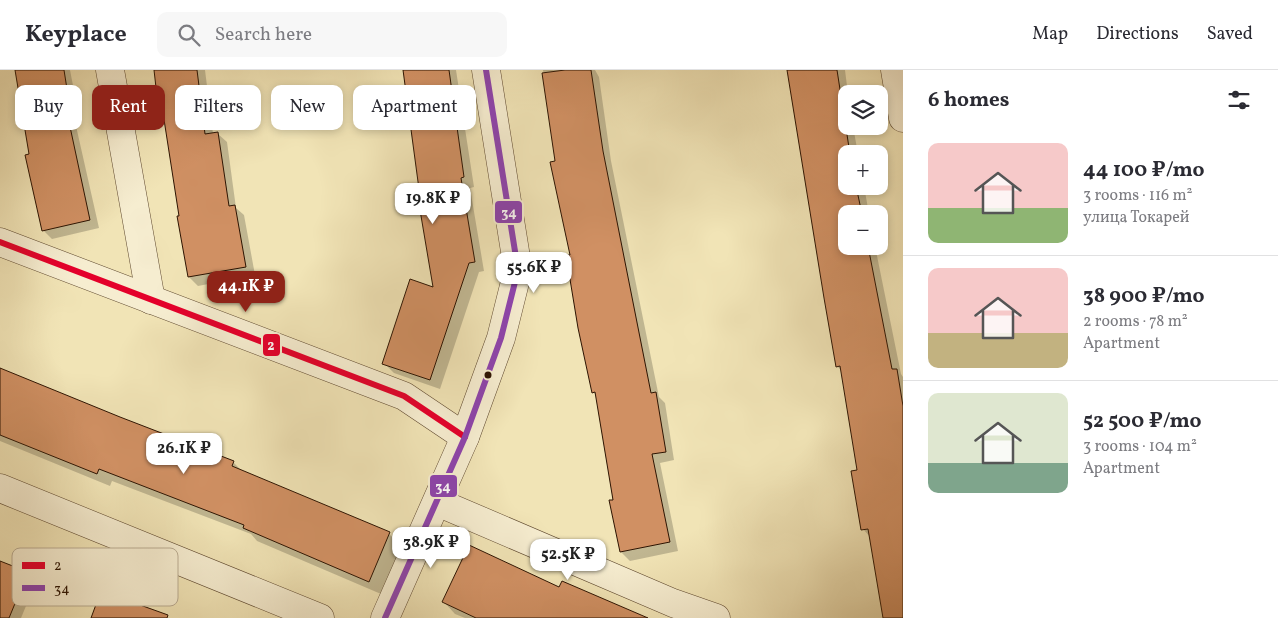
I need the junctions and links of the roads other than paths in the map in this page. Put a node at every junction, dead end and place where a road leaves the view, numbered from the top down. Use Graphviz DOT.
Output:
graph roads {
  1 [pos="110,70"];
  2 [pos="486,70"];
  3 [pos="895,70"];
  4 [pos="903,118"];
  5 [pos="0,242"];
  6 [pos="151,300"];
  7 [pos="465,437"];
  8 [pos="0,488"];
  9 [pos="437,502"];
  10 [pos="148,548"];
  11 [pos="178,560"];
  12 [pos="320,618"];
  13 [pos="386,618"];
  14 [pos="716,618"];
  1 -- 6 [label="street"];
  2 -- 7 [label="street"];
  3 -- 4 [label="street"];
  5 -- 6 [label="street"];
  6 -- 7 [label="street"];
  7 -- 9 [label="street"];
  8 -- 10 [label="street"];
  9 -- 13 [label="street"];
  9 -- 14 [label="street"];
  11 -- 12 [label="street"];
}
